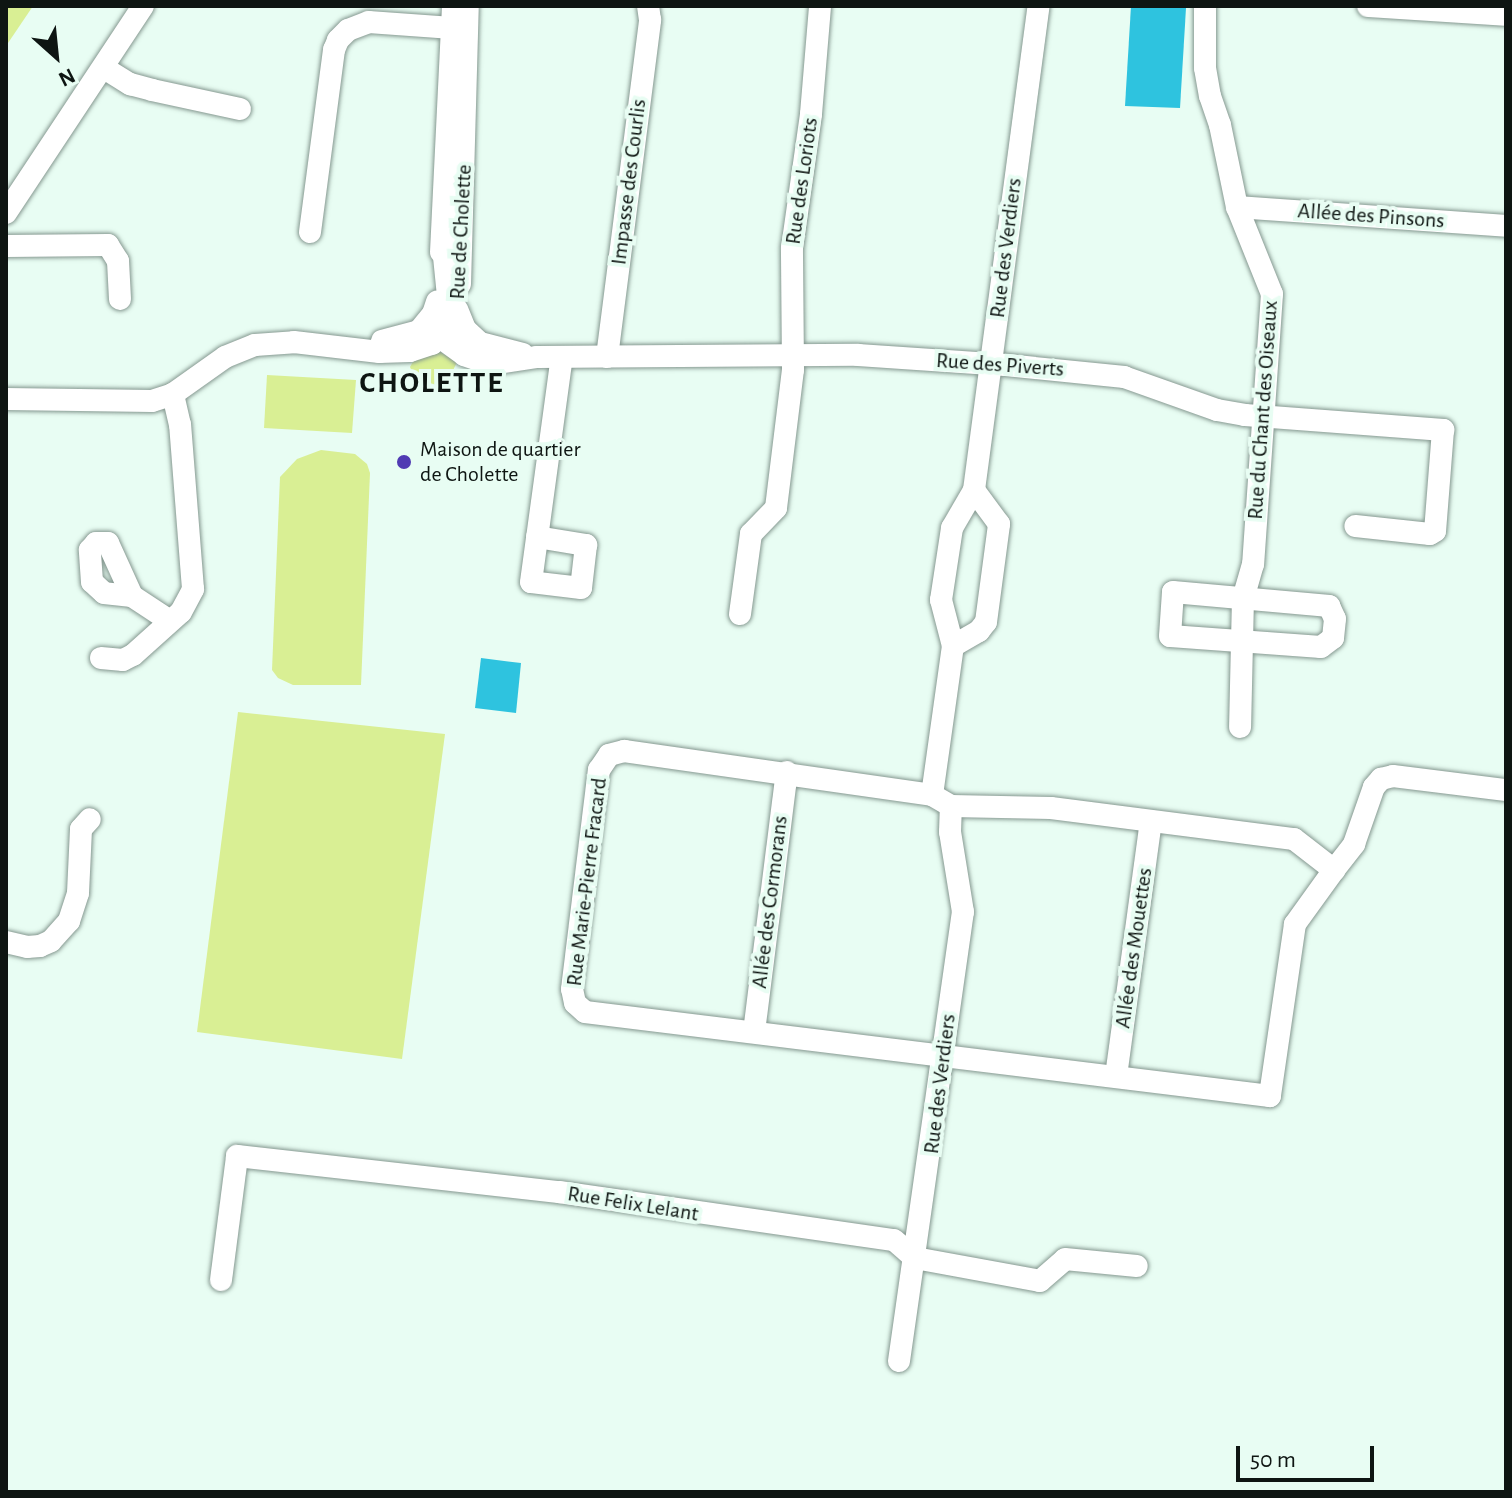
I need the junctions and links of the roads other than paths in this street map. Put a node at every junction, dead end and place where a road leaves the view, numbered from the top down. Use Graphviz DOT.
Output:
graph roads {
  1 [pos="143,6"];
  2 [pos="468,6"];
  3 [pos="648,6"];
  4 [pos="820,6"];
  5 [pos="1039,6"];
  6 [pos="1205,6"];
  7 [pos="1368,6"];
  8 [pos="1496,12"];
  9 [pos="452,17"];
  10 [pos="104,68"];
  11 [pos="240,109"];
  12 [pos="1237,207"];
  13 [pos="6,213"];
  14 [pos="1506,226"];
  15 [pos="310,232"];
  16 [pos="6,246"];
  17 [pos="120,299"];
  18 [pos="446,326"];
  19 [pos="793,356"];
  20 [pos="562,357"];
  21 [pos="607,357"];
  22 [pos="992,364"];
  23 [pos="173,394"];
  24 [pos="6,399"];
  25 [pos="1263,415"];
  26 [pos="974,490"];
  27 [pos="1355,526"];
  28 [pos="537,537"];
  29 [pos="132,596"];
  30 [pos="1243,598"];
  31 [pos="740,614"];
  32 [pos="170,621"];
  33 [pos="1240,641"];
  34 [pos="953,646"];
  35 [pos="101,658"];
  36 [pos="1240,727"];
  37 [pos="787,772"];
  38 [pos="1506,790"];
  39 [pos="941,801"];
  40 [pos="90,819"];
  41 [pos="1151,821"];
  42 [pos="1334,870"];
  43 [pos="6,942"];
  44 [pos="754,1032"];
  45 [pos="943,1054"];
  46 [pos="1116,1076"];
  47 [pos="915,1258"];
  48 [pos="1137,1266"];
  49 [pos="221,1280"];
  50 [pos="899,1361"];
  1 -- 10 [label="street"];
  2 -- 18 [label="street, Rue de Cholette"];
  3 -- 21 [label="street, Impasse des Courlis"];
  4 -- 19 [label="street, Rue des Loriots"];
  5 -- 22 [label="street, Rue des Verdiers"];
  6 -- 12 [label="street, Rue du Chant des Oiseaux"];
  7 -- 8 [label="street"];
  9 -- 15 [label="street"];
  9 -- 18 [label="street, Rue de Cholette"];
  10 -- 11 [label="street"];
  10 -- 13 [label="street"];
  12 -- 14 [label="street, Allée des Pinsons"];
  12 -- 25 [label="street, Rue du Chant des Oiseaux"];
  16 -- 17 [label="street"];
  18 -- 20 [label="street, Rue des Piverts"];
  18 -- 23 [label="street, Rue de Cholette"];
  19 -- 21 [label="street, Rue des Piverts"];
  19 -- 22 [label="street, Rue des Piverts"];
  19 -- 31 [label="street, Rue des Loriots"];
  20 -- 21 [label="street, Rue des Piverts"];
  20 -- 28 [label="street"];
  22 -- 25 [label="street, Rue des Piverts"];
  22 -- 26 [label="street, Rue des Verdiers"];
  23 -- 24 [label="street, Rue de Cholette"];
  23 -- 32 [label="street"];
  25 -- 27 [label="street, Rue des Piverts"];
  25 -- 30 [label="street, Rue du Chant des Oiseaux"];
  26 -- 34 [label="street, Rue des Verdiers"];
  26 -- 34 [label="street"];
  29 -- 32 [label="street"];
  30 -- 33 [label="street, Rue du Chant des Oiseaux"];
  30 -- 33 [label="street"];
  30 -- 33 [label="street"];
  32 -- 35 [label="street"];
  33 -- 36 [label="street, Rue du Chant des Oiseaux"];
  34 -- 39 [label="street, Rue des Verdiers"];
  37 -- 39 [label="street, Rue Marie-Pierre Fracard"];
  37 -- 44 [label="street, Allée des Cormorans"];
  37 -- 44 [label="street, Rue Marie-Pierre Fracard"];
  38 -- 42 [label="street, Rue Marie-Pierre Fracard"];
  39 -- 41 [label="street, Rue Marie-Pierre Fracard"];
  39 -- 45 [label="street, Rue des Verdiers"];
  40 -- 43 [label="street"];
  41 -- 42 [label="street, Rue Marie-Pierre Fracard"];
  41 -- 46 [label="street, Allée des Mouettes"];
  42 -- 46 [label="street, Rue Marie-Pierre Fracard"];
  44 -- 45 [label="street, Rue Marie-Pierre Fracard"];
  45 -- 46 [label="street, Rue Marie-Pierre Fracard"];
  45 -- 47 [label="street, Rue des Verdiers"];
  47 -- 48 [label="street, Rue Felix Lelant"];
  47 -- 49 [label="street, Rue Felix Lelant"];
  47 -- 50 [label="street, Rue des Verdiers"];
}
